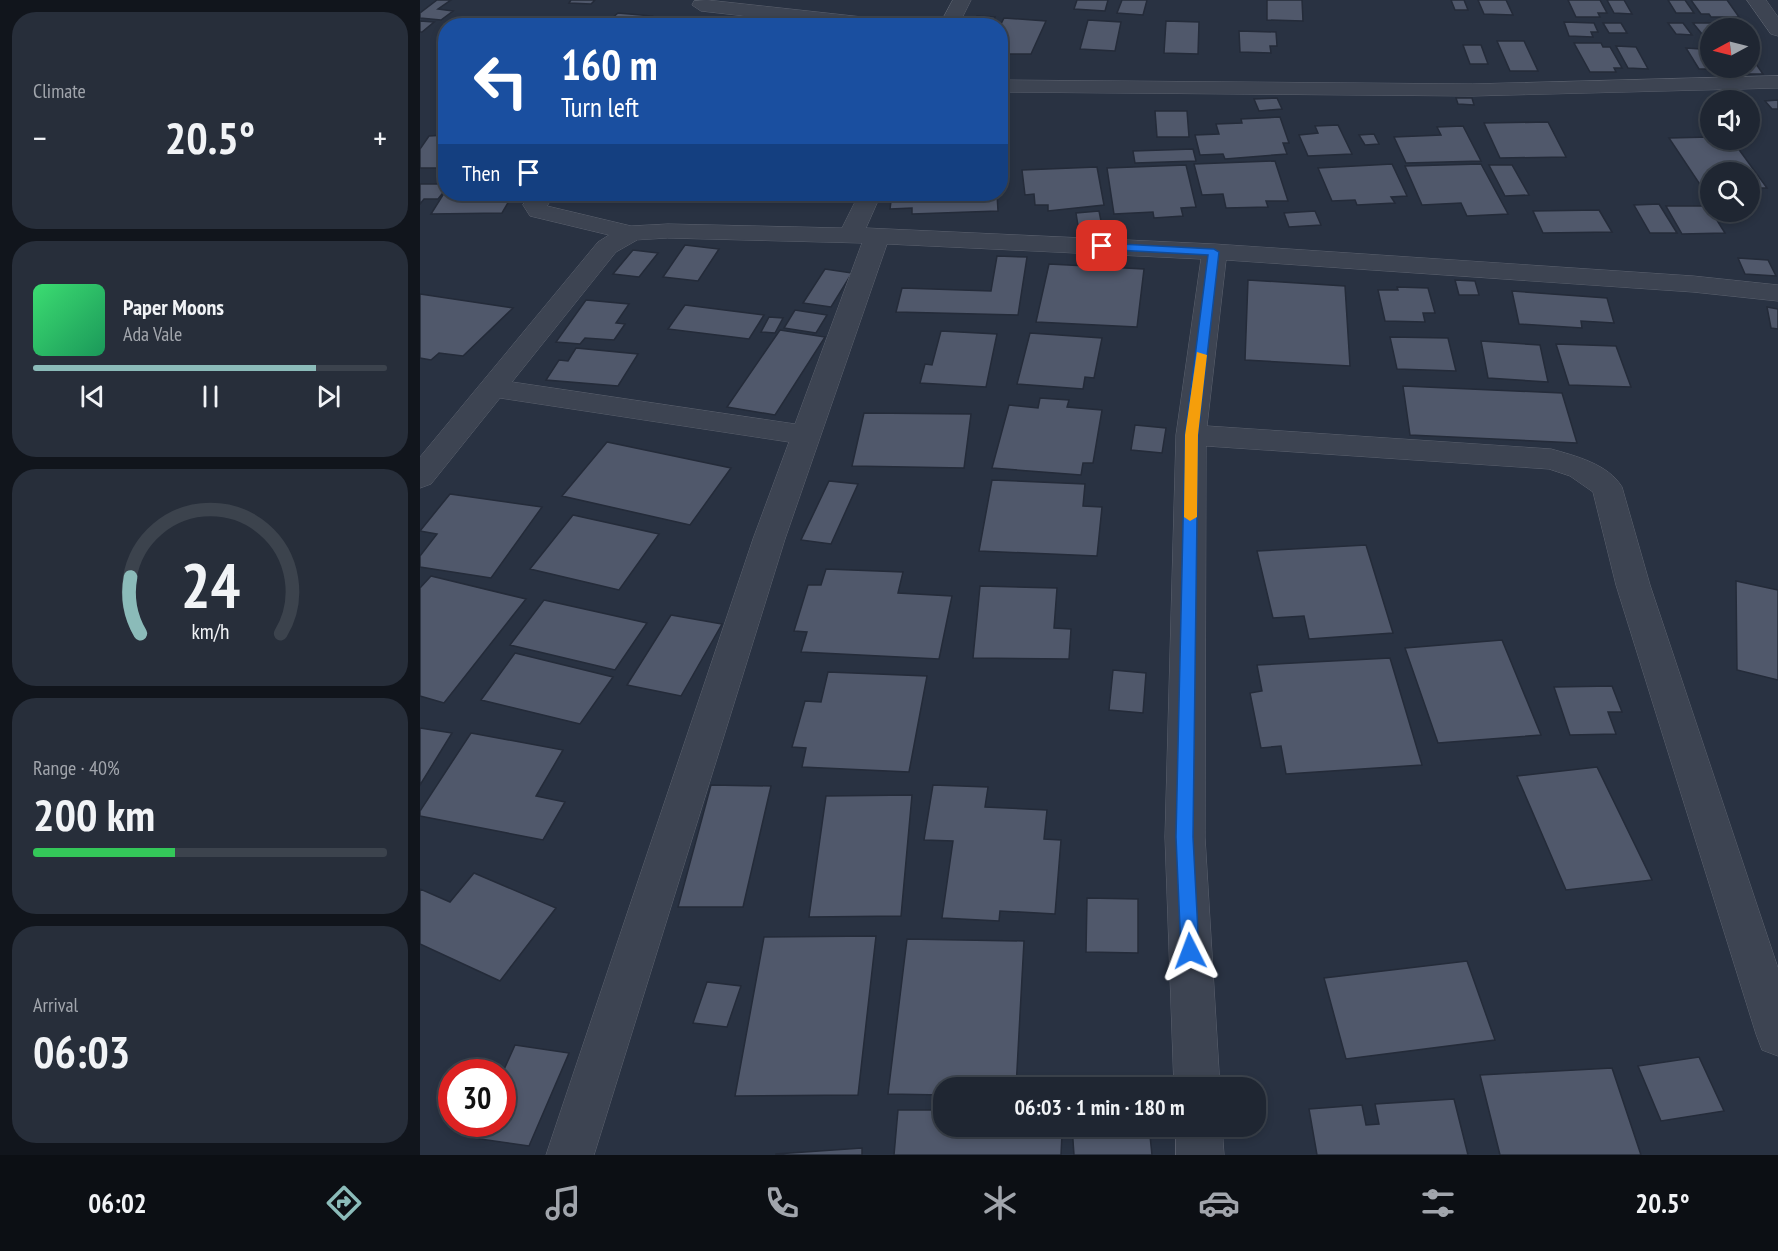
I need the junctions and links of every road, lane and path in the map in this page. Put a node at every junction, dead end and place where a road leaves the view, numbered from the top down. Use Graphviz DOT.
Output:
graph roads {
  1 [pos="962,0"];
  2 [pos="1756,0"];
  3 [pos="698,8"];
  4 [pos="805,18"];
  5 [pos="952,18"];
  6 [pos="1778,30"];
  7 [pos="1778,82"];
  8 [pos="1008,86"];
  9 [pos="538,201"];
  10 [pos="869,201"];
  11 [pos="631,233"];
  12 [pos="864,235"];
  13 [pos="1214,252"];
  14 [pos="1778,293"];
  15 [pos="492,388"];
  16 [pos="806,435"];
  17 [pos="1191,435"];
  18 [pos="420,477"];
  19 [pos="1778,1035"];
  20 [pos="1196,1077"];
  21 [pos="1199,1137"];
  22 [pos="570,1155"];
  23 [pos="1200,1155"];
  1 -- 5 [label="street"];
  2 -- 6 [label="street"];
  3 -- 4 [label="street"];
  7 -- 8 [label="street"];
  9 -- 11 [label="street"];
  10 -- 12 [label="street"];
  11 -- 12 [label="street"];
  11 -- 15 [label="street"];
  12 -- 13 [label="street"];
  12 -- 16 [label="street"];
  13 -- 14 [label="street"];
  13 -- 17 [label="street"];
  15 -- 16 [label="street"];
  15 -- 18 [label="street"];
  16 -- 22 [label="street"];
  17 -- 19 [label="street"];
  17 -- 20 [label="street"];
  21 -- 23 [label="street"];
}
